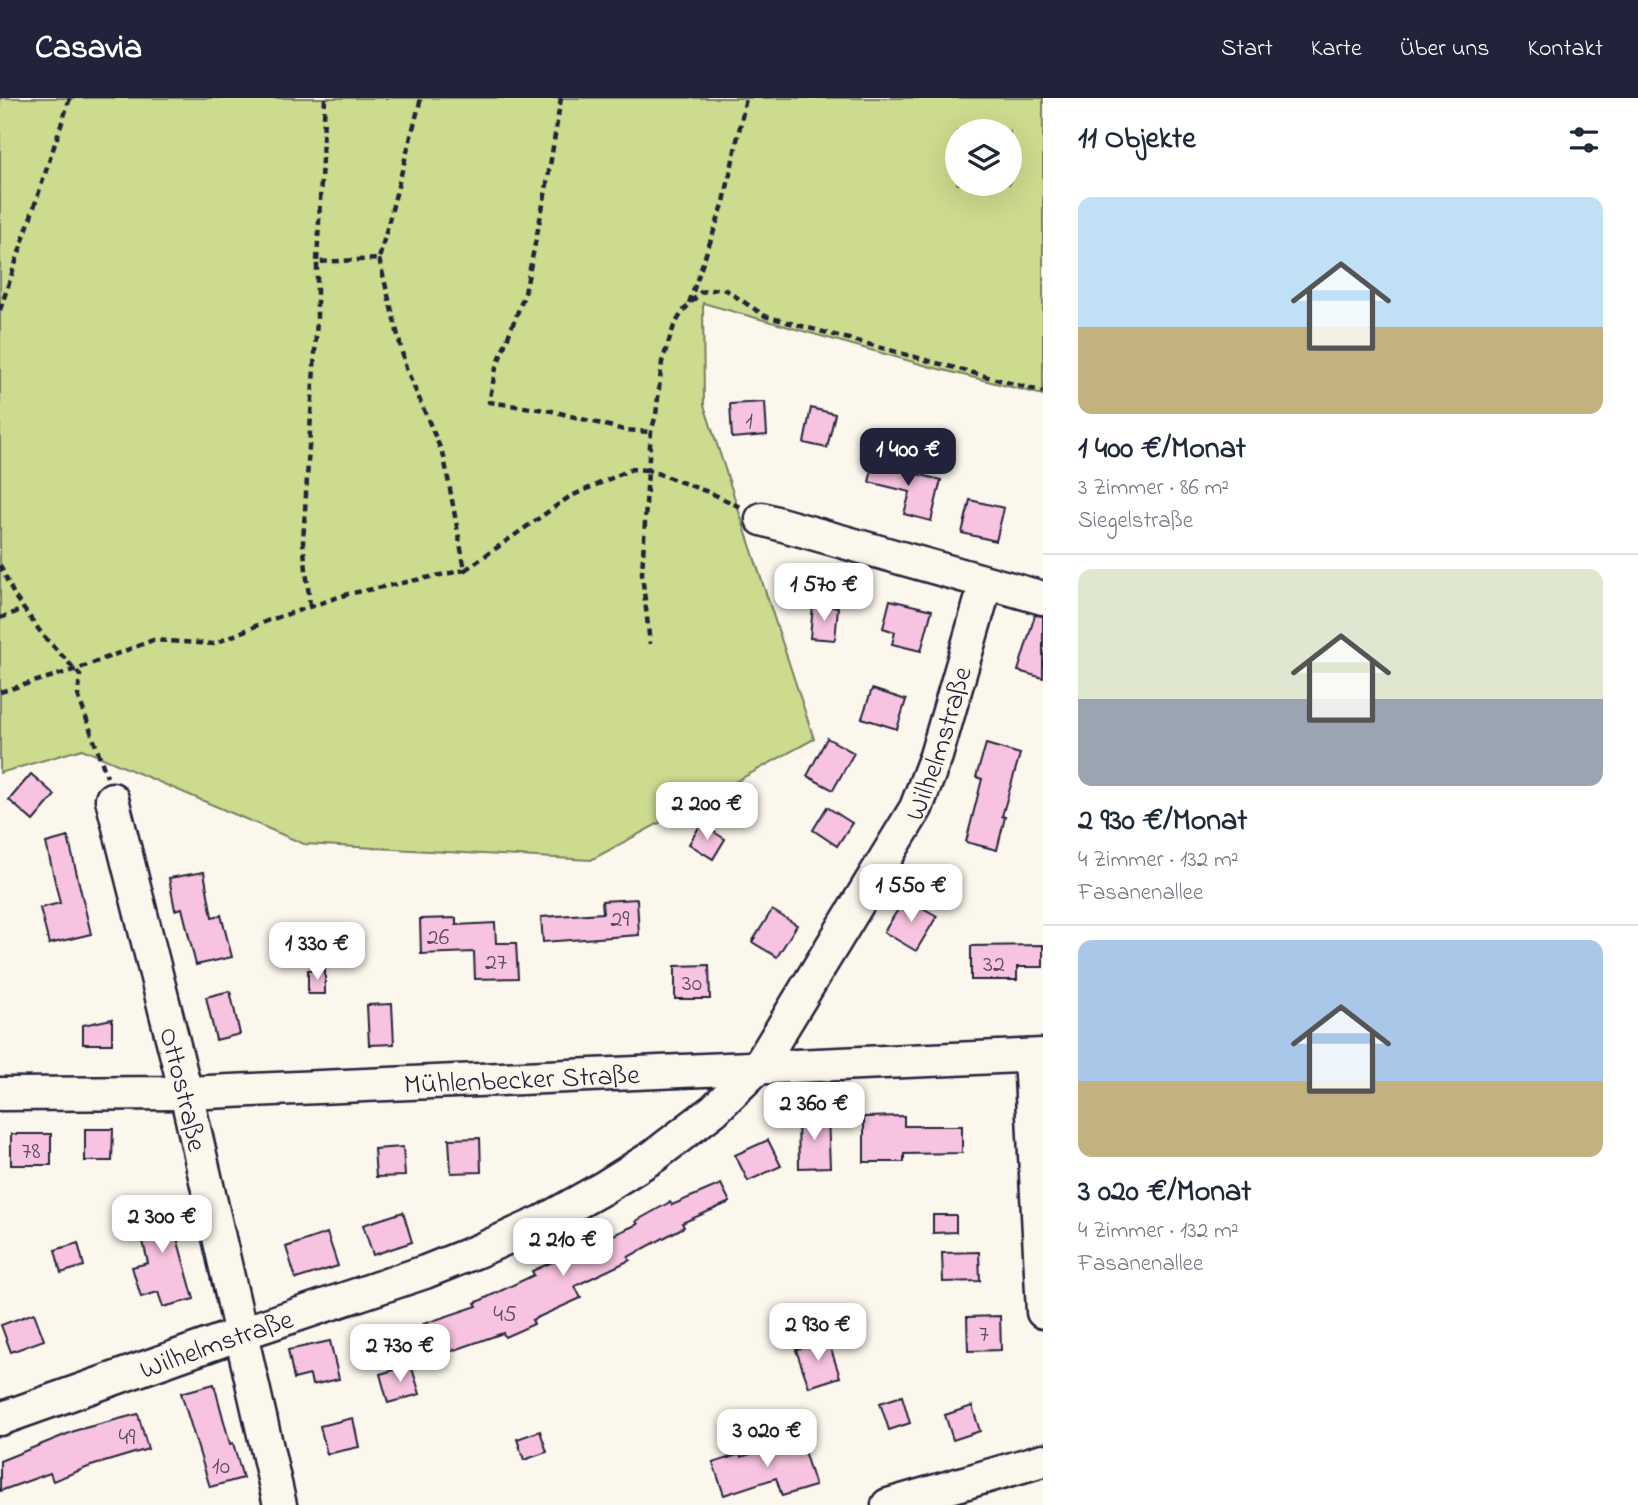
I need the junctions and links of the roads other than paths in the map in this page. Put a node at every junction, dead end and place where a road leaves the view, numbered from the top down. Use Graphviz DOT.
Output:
graph roads {
  1 [pos="762,519"];
  2 [pos="986,583"];
  3 [pos="1043,598"];
  4 [pos="112,799"];
  5 [pos="1036,1055"];
  6 [pos="759,1066"];
  7 [pos="186,1093"];
  8 [pos="0,1094"];
  9 [pos="1043,1312"];
  10 [pos="240,1334"];
  11 [pos="0,1419"];
  12 [pos="1043,1460"];
  13 [pos="280,1505"];
  14 [pos="888,1505"];
  1 -- 2 [label="street"];
  2 -- 3 [label="street"];
  2 -- 6 [label="street, Wilhelmstraße"];
  4 -- 7 [label="street, Ottostraße"];
  5 -- 6 [label="street, Mühlenbecker Straße"];
  5 -- 9 [label="street"];
  6 -- 7 [label="street, Mühlenbecker Straße"];
  6 -- 10 [label="street, Wilhelmstraße"];
  7 -- 8 [label="street, Mühlenbecker Straße"];
  7 -- 10 [label="street, Ottostraße"];
  10 -- 11 [label="street, Wilhelmstraße"];
  10 -- 13 [label="street, Ottostraße"];
  12 -- 14 [label="street"];
}
